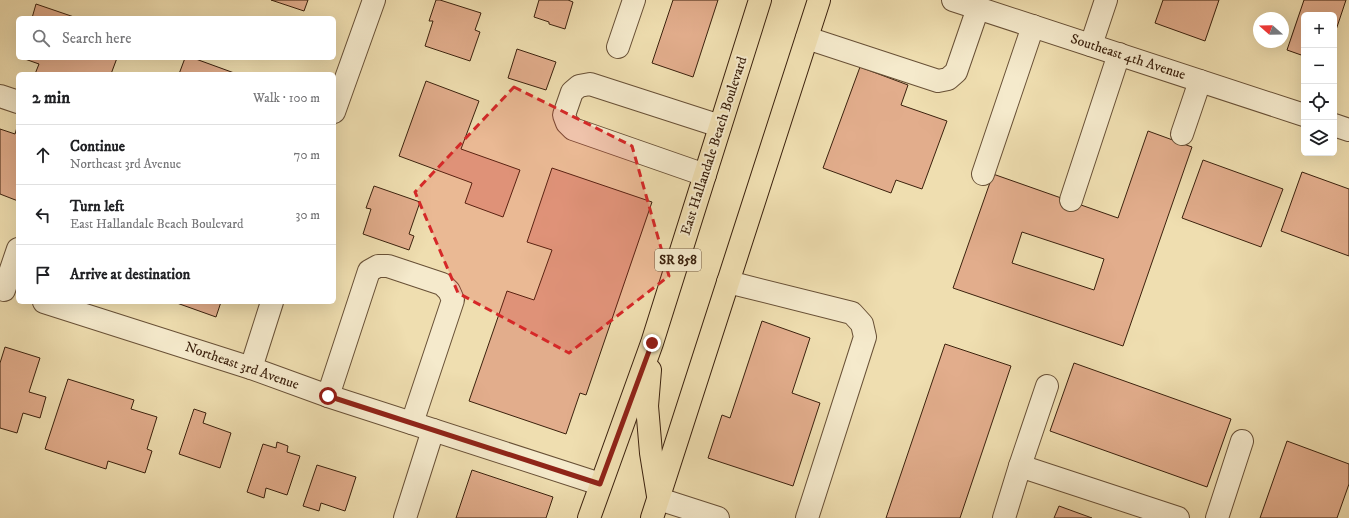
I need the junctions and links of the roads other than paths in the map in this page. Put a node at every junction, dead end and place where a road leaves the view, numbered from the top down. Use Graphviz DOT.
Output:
graph roads {
  1 [pos="374,0"];
  2 [pos="634,0"];
  3 [pos="760,0"];
  4 [pos="820,0"];
  5 [pos="953,0"];
  6 [pos="1106,0"];
  7 [pos="978,8"];
  8 [pos="1033,26"];
  9 [pos="807,38"];
  10 [pos="1091,45"];
  11 [pos="618,47"];
  12 [pos="1119,54"];
  13 [pos="1200,81"];
  14 [pos="0,96"];
  15 [pos="16,101"];
  16 [pos="336,106"];
  17 [pos="1301,114"];
  18 [pos="720,126"];
  19 [pos="1182,134"];
  20 [pos="983,174"];
  21 [pos="705,175"];
  22 [pos="1071,200"];
  23 [pos="16,257"];
  24 [pos="728,282"];
  25 [pos="8,290"];
  26 [pos="50,304"];
  27 [pos="271,304"];
  28 [pos="652,343"];
  29 [pos="251,368"];
  30 [pos="1047,386"];
  31 [pos="328,396"];
  32 [pos="412,423"];
  33 [pos="433,430"];
  34 [pos="1242,441"];
  35 [pos="1020,466"];
  36 [pos="600,484"];
  37 [pos="655,508"];
  38 [pos="405,518"];
  39 [pos="589,518"];
  40 [pos="605,518"];
  41 [pos="718,518"];
  42 [pos="807,518"];
  43 [pos="1004,518"];
  44 [pos="1178,518"];
  45 [pos="1217,518"];
  1 -- 16 [label="street"];
  2 -- 11 [label="street"];
  3 -- 18 [label="main road, East Hallandale Beach Boulevard / SR 858"];
  4 -- 9 [label="main road"];
  5 -- 7 [label="street, Southeast 4th Avenue"];
  6 -- 10 [label="street"];
  7 -- 8 [label="street, Southeast 4th Avenue"];
  7 -- 9 [label="street"];
  8 -- 10 [label="street, Southeast 4th Avenue"];
  8 -- 20 [label="street"];
  9 -- 24 [label="main road"];
  10 -- 12 [label="street, Southeast 4th Avenue"];
  12 -- 13 [label="street, Southeast 4th Avenue"];
  12 -- 22 [label="street"];
  13 -- 17 [label="street, Southeast 4th Avenue"];
  13 -- 19 [label="street"];
  14 -- 15 [label="street"];
  18 -- 21 [label="main road, East Hallandale Beach Boulevard / SR 858"];
  18 -- 21 [label="street"];
  21 -- 28 [label="main road, East Hallandale Beach Boulevard / SR 858"];
  23 -- 25 [label="street"];
  24 -- 37 [label="main road"];
  24 -- 42 [label="street"];
  26 -- 29 [label="street, Northeast 3rd Avenue"];
  27 -- 29 [label="street"];
  28 -- 36 [label="main road, East Hallandale Beach Boulevard / SR 858"];
  28 -- 37 [label="main road"];
  29 -- 31 [label="street, Northeast 3rd Avenue"];
  30 -- 35 [label="street"];
  31 -- 32 [label="street, Northeast 3rd Avenue"];
  31 -- 32 [label="street"];
  32 -- 33 [label="street, Northeast 3rd Avenue"];
  33 -- 36 [label="street, Northeast 3rd Avenue"];
  33 -- 38 [label="street"];
  34 -- 45 [label="street"];
  35 -- 43 [label="street"];
  35 -- 44 [label="street"];
  36 -- 39 [label="main road, East Hallandale Beach Boulevard / SR 858"];
  36 -- 40 [label="main road"];
  37 -- 41 [label="street"];
}
